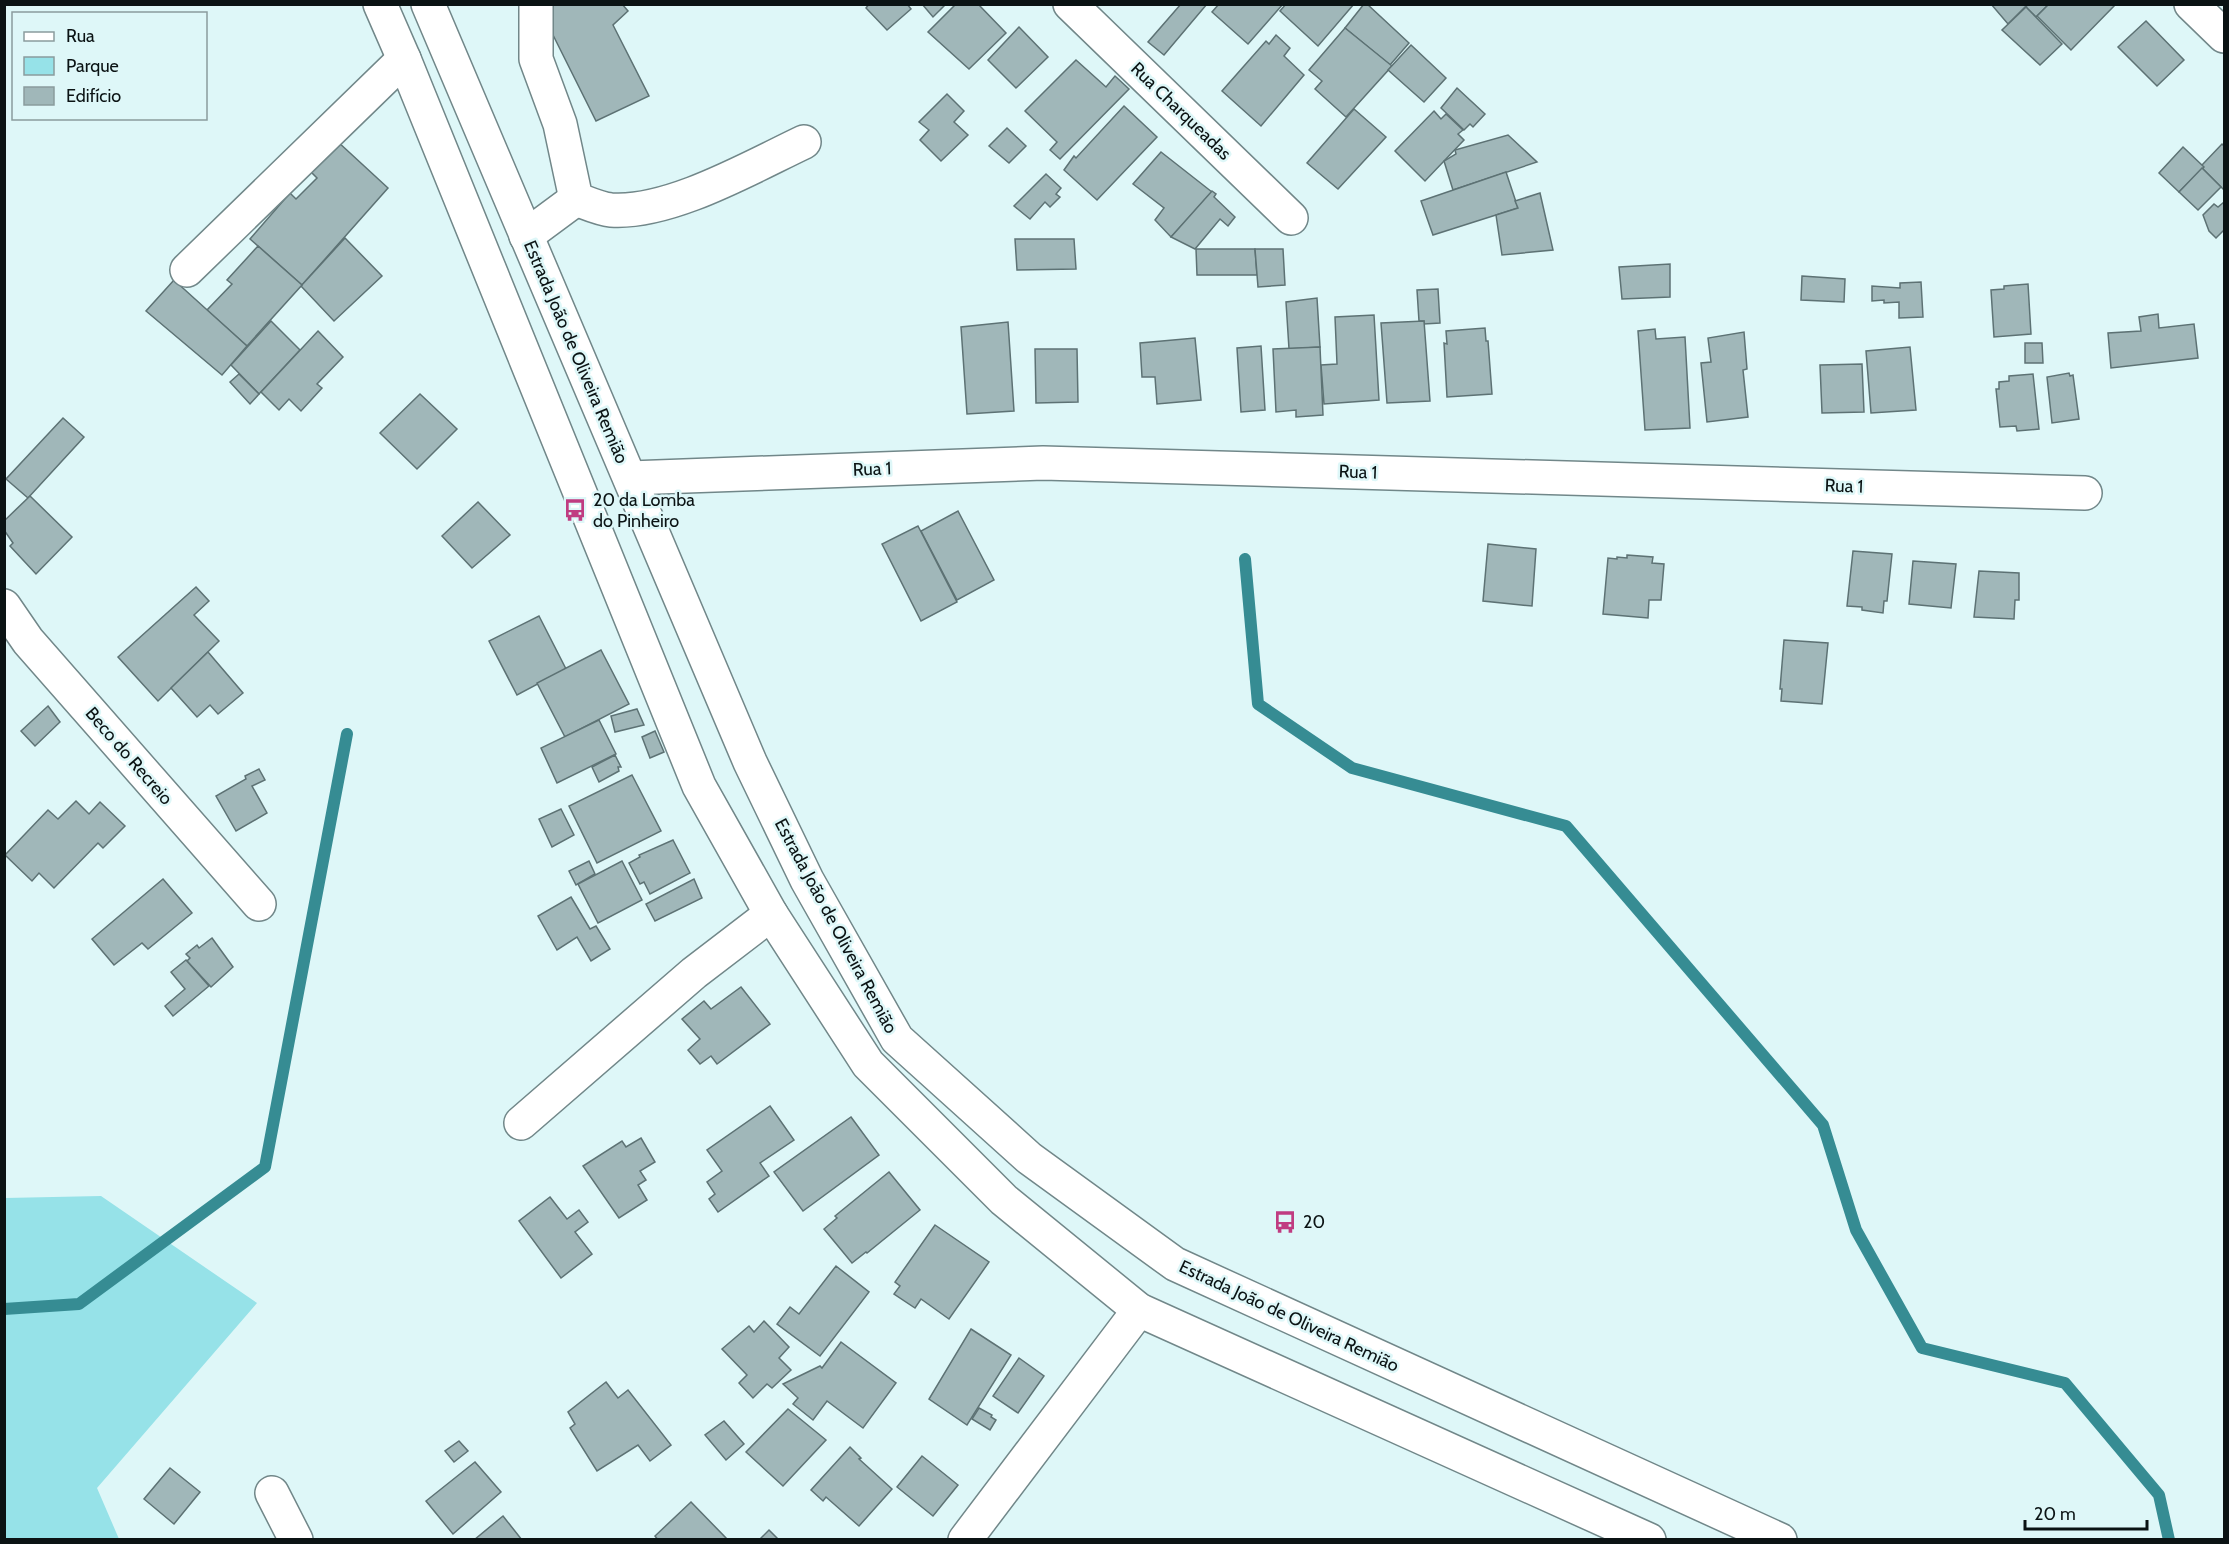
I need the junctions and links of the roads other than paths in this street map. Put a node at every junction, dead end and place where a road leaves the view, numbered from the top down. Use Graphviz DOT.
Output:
graph roads {
  1 [pos="380,4"];
  2 [pos="405,4"];
  3 [pos="428,4"];
  4 [pos="536,4"];
  5 [pos="1070,4"];
  6 [pos="2191,4"];
  7 [pos="2224,36"];
  8 [pos="402,53"];
  9 [pos="804,142"];
  10 [pos="576,199"];
  11 [pos="1291,218"];
  12 [pos="526,236"];
  13 [pos="187,270"];
  14 [pos="630,478"];
  15 [pos="2085,493"];
  16 [pos="4,606"];
  17 [pos="259,904"];
  18 [pos="771,914"];
  19 [pos="520,1123"];
  20 [pos="1140,1310"];
  21 [pos="272,1493"];
  22 [pos="296,1539"];
  23 [pos="965,1539"];
  24 [pos="1648,1539"];
  25 [pos="1780,1539"];
  1 -- 8 [label="main road"];
  2 -- 8 [label="main road"];
  3 -- 12 [label="main road, Estrada João de Oliveira Remião"];
  4 -- 10 [label="main road"];
  5 -- 11 [label="main road, Rua Charqueadas"];
  6 -- 7 [label="main road"];
  8 -- 13 [label="main road"];
  8 -- 18 [label="main road"];
  9 -- 10 [label="main road"];
  10 -- 12 [label="main road"];
  12 -- 14 [label="main road, Estrada João de Oliveira Remião"];
  14 -- 15 [label="main road, Rua 1"];
  14 -- 25 [label="main road, Estrada João de Oliveira Remião"];
  16 -- 17 [label="main road, Beco do Recreio"];
  18 -- 19 [label="main road"];
  18 -- 20 [label="main road"];
  20 -- 23 [label="main road"];
  20 -- 24 [label="main road"];
  21 -- 22 [label="main road"];
}
